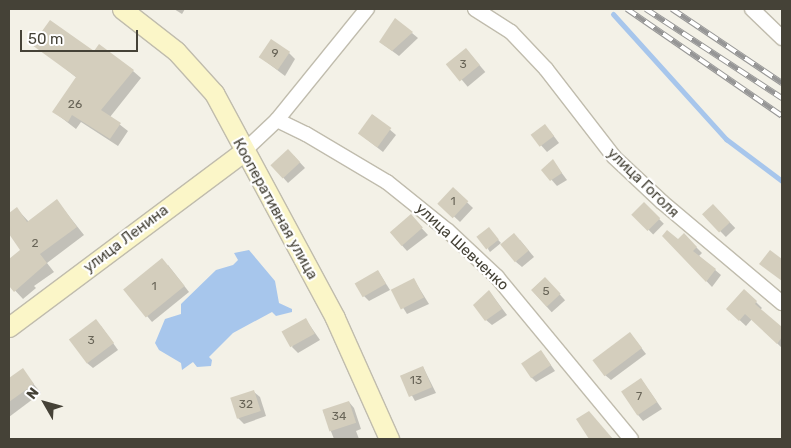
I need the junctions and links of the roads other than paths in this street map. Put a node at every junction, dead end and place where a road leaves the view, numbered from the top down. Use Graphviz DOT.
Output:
graph roads {
  1 [pos="122,9"];
  2 [pos="367,9"];
  3 [pos="475,9"];
  4 [pos="752,9"];
  5 [pos="782,38"];
  6 [pos="277,120"];
  7 [pos="243,152"];
  8 [pos="782,303"];
  9 [pos="9,327"];
  10 [pos="389,439"];
  11 [pos="631,439"];
  1 -- 7 [label="main road, Кооперативная улица"];
  2 -- 6 [label="street"];
  3 -- 8 [label="street, улица Гоголя"];
  4 -- 5 [label="street"];
  6 -- 7 [label="street"];
  6 -- 11 [label="street, улица Шевченко"];
  7 -- 9 [label="main road, улица Ленина"];
  7 -- 10 [label="main road, Кооперативная улица"];
}
